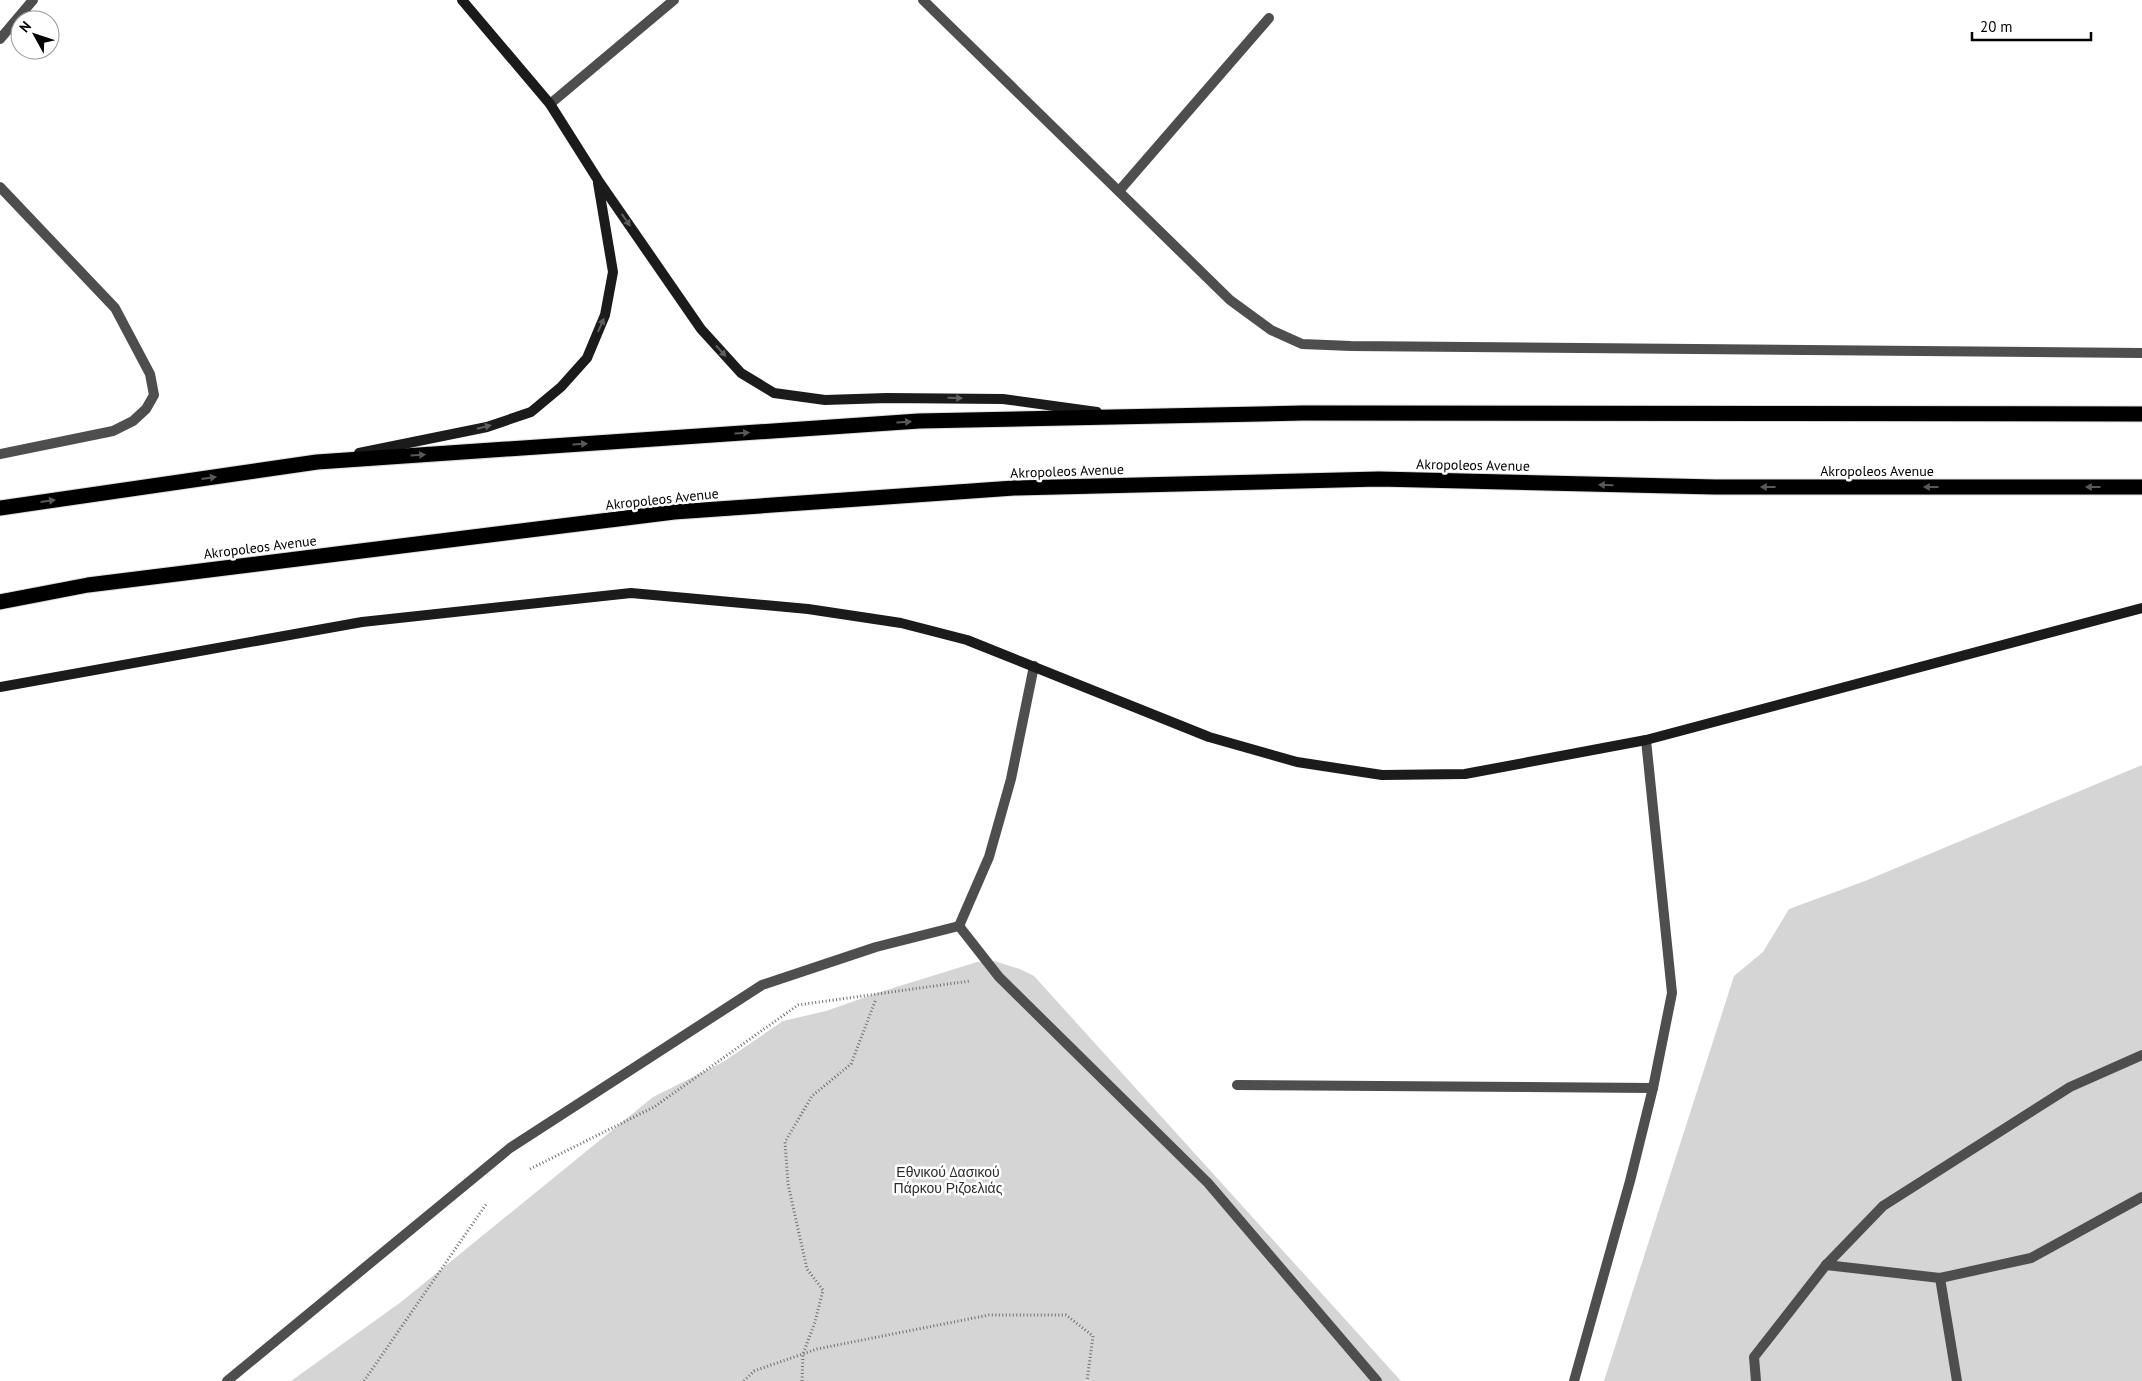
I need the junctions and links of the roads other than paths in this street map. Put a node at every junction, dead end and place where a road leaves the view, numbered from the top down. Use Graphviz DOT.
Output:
graph roads {
  1 [pos="33,0"];
  2 [pos="462,0"];
  3 [pos="674,0"];
  4 [pos="922,0"];
  5 [pos="1269,18"];
  6 [pos="0,40"];
  7 [pos="550,104"];
  8 [pos="598,180"];
  9 [pos="0,187"];
  10 [pos="1119,191"];
  11 [pos="2142,353"];
  12 [pos="2142,414"];
  13 [pos="1131,416"];
  14 [pos="0,454"];
  15 [pos="317,462"];
  16 [pos="2142,487"];
  17 [pos="0,508"];
  18 [pos="0,602"];
  19 [pos="2142,608"];
  20 [pos="1034,666"];
  21 [pos="0,687"];
  22 [pos="1646,740"];
  23 [pos="959,926"];
  24 [pos="2142,1055"];
  25 [pos="1237,1085"];
  26 [pos="1652,1088"];
  27 [pos="2142,1197"];
  28 [pos="1826,1265"];
  29 [pos="1940,1278"];
  30 [pos="227,1381"];
  31 [pos="1377,1381"];
  32 [pos="1574,1381"];
  33 [pos="1756,1381"];
  34 [pos="1957,1381"];
  1 -- 6 [label="street"];
  2 -- 7 [label="street"];
  3 -- 7 [label="street"];
  4 -- 10 [label="street"];
  5 -- 10 [label="street"];
  7 -- 8 [label="street"];
  8 -- 13 [label="street, one-way"];
  15 -- 8 [label="street, one-way"];
  9 -- 14 [label="street"];
  10 -- 11 [label="street"];
  12 -- 13 [label="highway"];
  15 -- 13 [label="highway, one-way"];
  17 -- 15 [label="highway, one-way"];
  16 -- 18 [label="highway, Akropoleos Avenue, one-way"];
  19 -- 22 [label="street"];
  20 -- 21 [label="street"];
  20 -- 22 [label="street"];
  20 -- 23 [label="street"];
  22 -- 26 [label="street"];
  23 -- 30 [label="street"];
  23 -- 31 [label="street"];
  24 -- 28 [label="street"];
  25 -- 26 [label="street"];
  26 -- 32 [label="street"];
  27 -- 29 [label="street"];
  28 -- 29 [label="street"];
  28 -- 33 [label="street"];
  29 -- 34 [label="street"];
}
